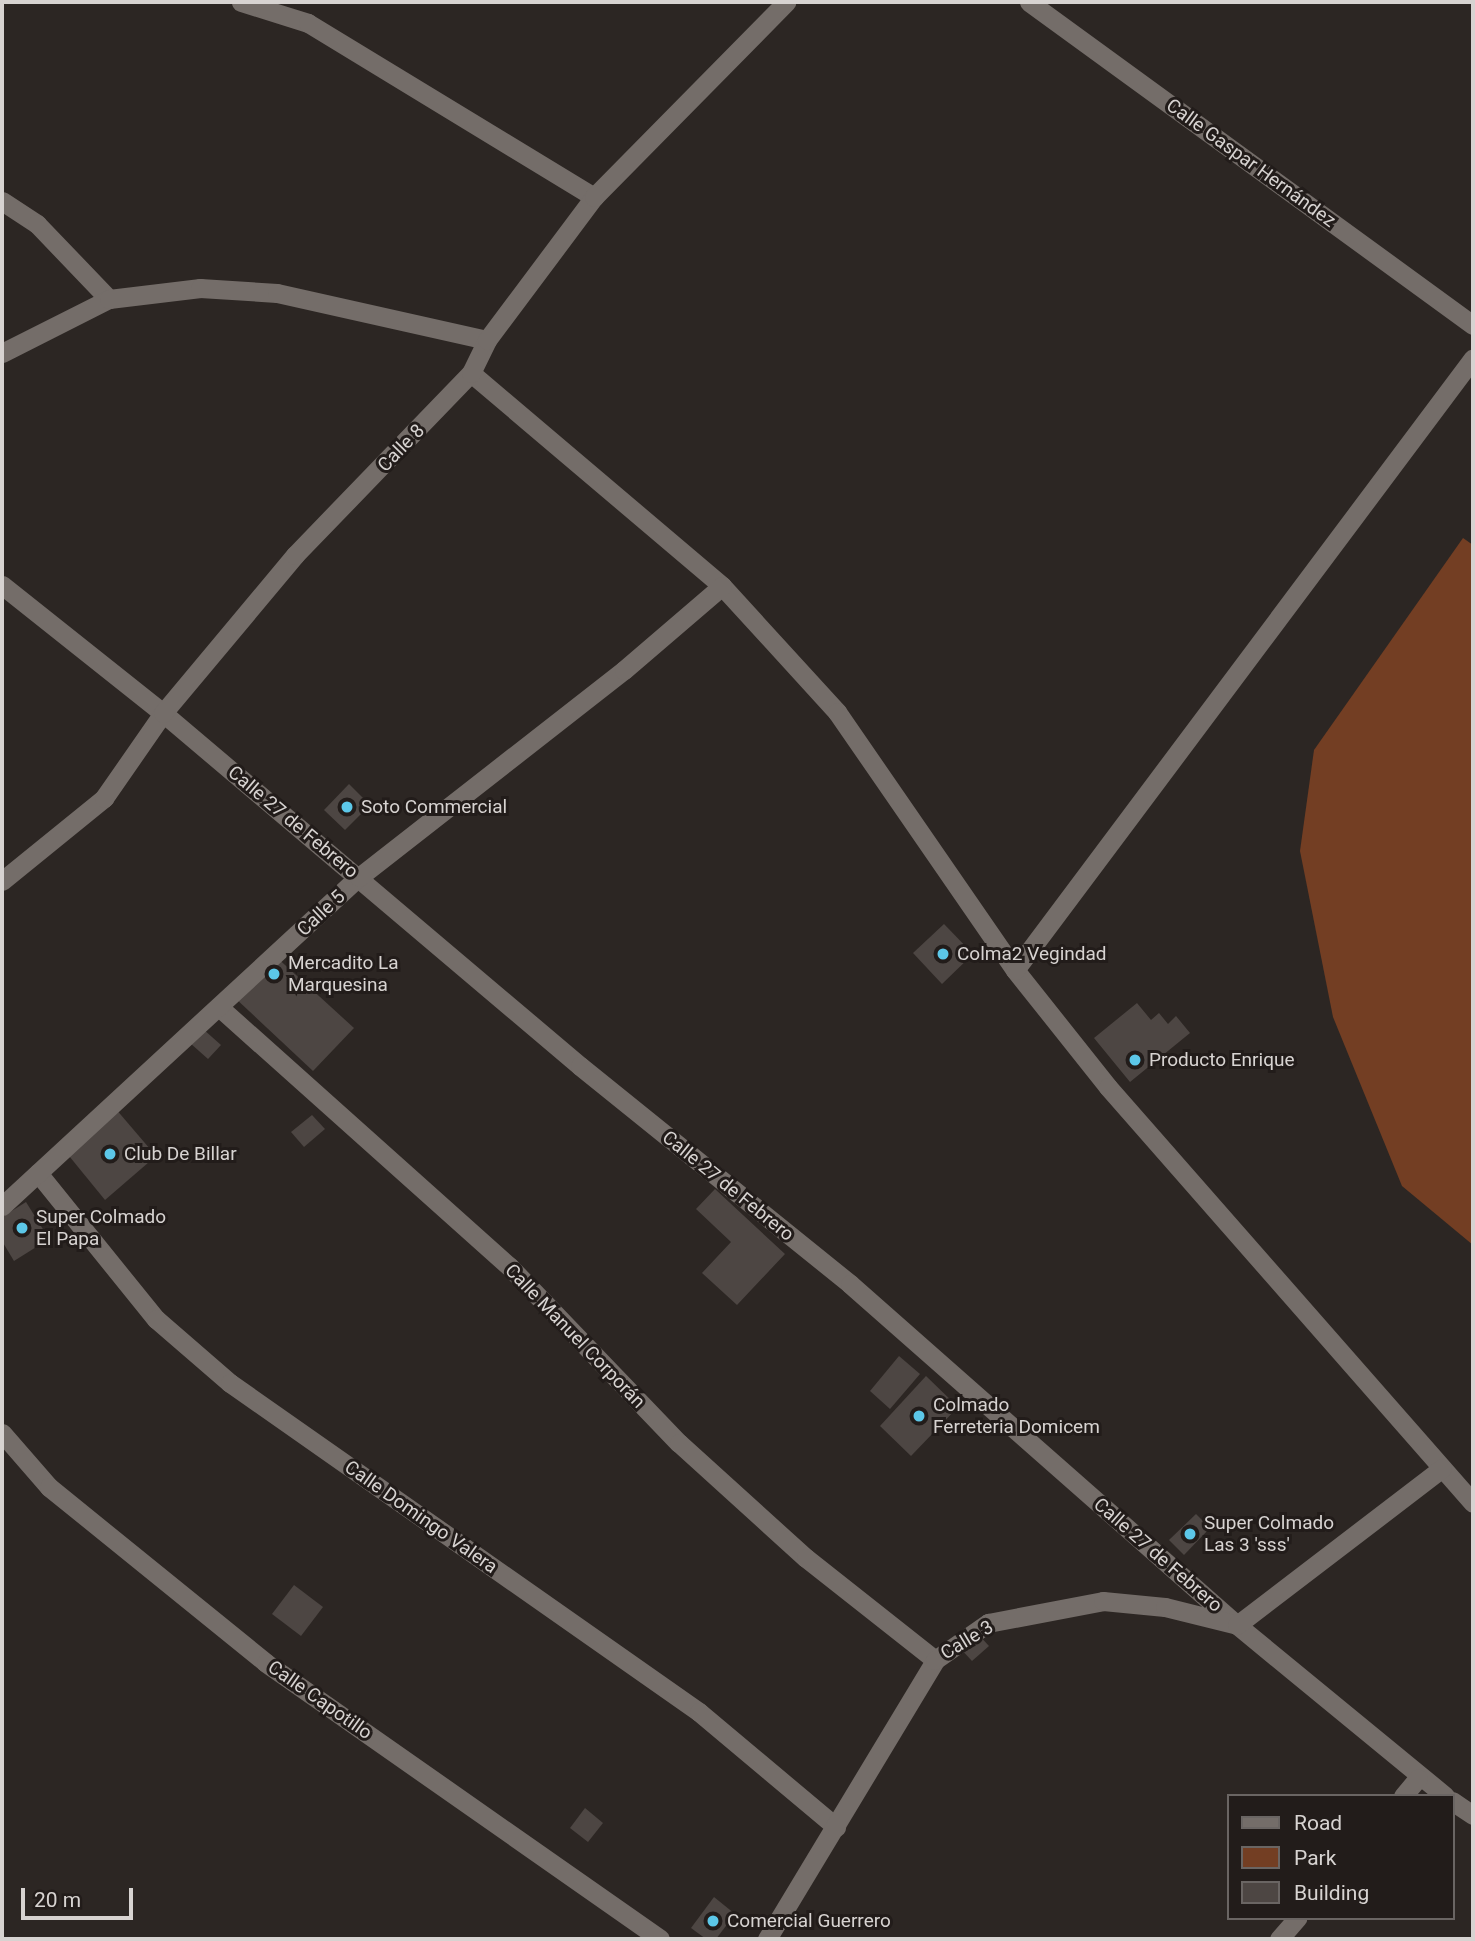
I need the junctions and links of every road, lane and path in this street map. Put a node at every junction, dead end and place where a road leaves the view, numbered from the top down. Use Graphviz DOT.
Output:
graph roads {
  1 [pos="241,2"];
  2 [pos="786,2"];
  3 [pos="1029,2"];
  4 [pos="594,197"];
  5 [pos="2,201"];
  6 [pos="109,299"];
  7 [pos="1473,325"];
  8 [pos="487,340"];
  9 [pos="2,353"];
  10 [pos="1473,358"];
  11 [pos="471,373"];
  12 [pos="2,585"];
  13 [pos="722,586"];
  14 [pos="163,713"];
  15 [pos="359,877"];
  16 [pos="2,881"];
  17 [pos="1015,970"];
  18 [pos="219,1007"];
  19 [pos="38,1172"];
  20 [pos="2,1206"];
  21 [pos="2,1433"];
  22 [pos="1442,1468"];
  23 [pos="1473,1503"];
  24 [pos="1237,1625"];
  25 [pos="935,1660"];
  26 [pos="1418,1778"];
  27 [pos="1405,1794"];
  28 [pos="1442,1794"];
  29 [pos="1454,1802"];
  30 [pos="1473,1815"];
  31 [pos="836,1827"];
  32 [pos="1295,1920"];
  33 [pos="660,1939"];
  34 [pos="767,1939"];
  35 [pos="1279,1939"];
  1 -- 4 [label="street"];
  2 -- 4 [label="street, Calle 8"];
  3 -- 7 [label="street, Calle Gaspar Hernández"];
  4 -- 8 [label="street, Calle 8"];
  5 -- 6 [label="street"];
  6 -- 8 [label="street"];
  6 -- 9 [label="street"];
  8 -- 11 [label="street, Calle 8"];
  10 -- 17 [label="street"];
  11 -- 13 [label="street"];
  11 -- 14 [label="street, Calle 8"];
  12 -- 14 [label="street, Calle 27 de Febrero"];
  13 -- 15 [label="street, Calle 5"];
  13 -- 17 [label="street"];
  14 -- 15 [label="street, Calle 27 de Febrero"];
  14 -- 16 [label="street, Calle 8"];
  15 -- 18 [label="street, Calle 5"];
  15 -- 24 [label="street, Calle 27 de Febrero"];
  17 -- 22 [label="street"];
  18 -- 19 [label="street, Calle 5"];
  18 -- 25 [label="street, Calle Manuel Corporán"];
  19 -- 20 [label="street, Calle 5"];
  19 -- 31 [label="street, Calle Domingo Valera"];
  21 -- 33 [label="street, Calle Capotillo"];
  22 -- 23 [label="street"];
  22 -- 24 [label="street"];
  24 -- 25 [label="street, Calle 3"];
  24 -- 26 [label="street, Calle 27 de Febrero"];
  25 -- 31 [label="street, Calle 3"];
  26 -- 27 [label="street"];
  26 -- 28 [label="street, Calle 27 de Febrero"];
  29 -- 30 [label="street"];
  31 -- 34 [label="street, Calle 3"];
  32 -- 35 [label="street"];
}
